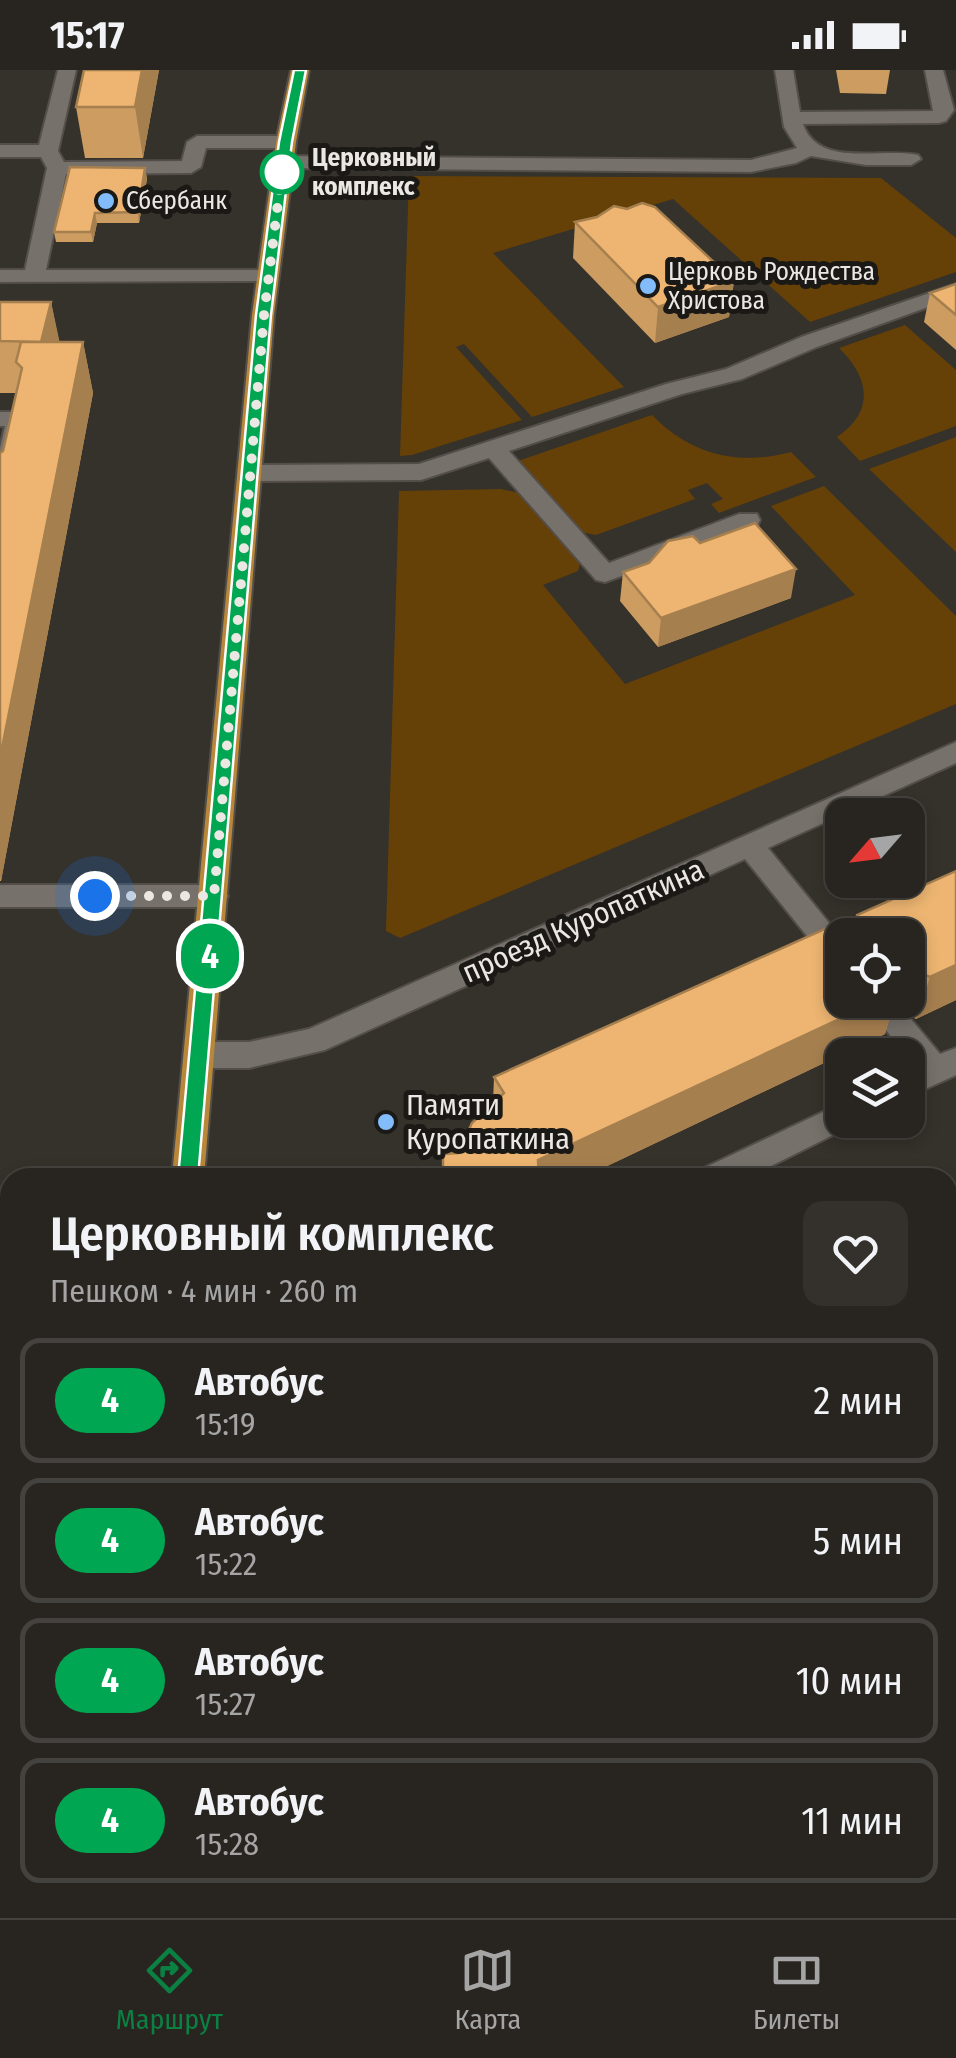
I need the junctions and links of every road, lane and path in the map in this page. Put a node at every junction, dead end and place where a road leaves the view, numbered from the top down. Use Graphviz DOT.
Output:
graph roads {
  1 [pos="67,70"];
  2 [pos="300,70"];
  3 [pos="784,70"];
  4 [pos="934,70"];
  5 [pos="794,118"];
  6 [pos="812,148"];
  7 [pos="0,151"];
  8 [pos="284,152"];
  9 [pos="52,159"];
  10 [pos="911,160"];
  11 [pos="0,276"];
  12 [pos="34,276"];
  13 [pos="268,276"];
  14 [pos="956,290"];
  15 [pos="0,419"];
  16 [pos="494,449"];
  17 [pos="250,473"];
  18 [pos="0,502"];
  19 [pos="748,520"];
  20 [pos="956,752"];
  21 [pos="751,846"];
  22 [pos="0,896"];
  23 [pos="214,896"];
  24 [pos="825,938"];
  25 [pos="899,1027"];
  26 [pos="201,1055"];
  27 [pos="933,1072"];
  28 [pos="825,1124"];
  29 [pos="189,1168"];
  30 [pos="735,1168"];
  1 -- 9 [label="street"];
  2 -- 8 [label="main road"];
  3 -- 5 [label="street"];
  4 -- 5 [label="street"];
  5 -- 6 [label="street"];
  6 -- 8 [label="street"];
  6 -- 10 [label="street"];
  7 -- 9 [label="street"];
  8 -- 9 [label="street"];
  8 -- 13 [label="main road"];
  9 -- 12 [label="street"];
  11 -- 12 [label="street"];
  12 -- 13 [label="street"];
  13 -- 17 [label="main road"];
  14 -- 16 [label="street"];
  15 -- 18 [label="street"];
  16 -- 17 [label="street"];
  16 -- 19 [label="street"];
  17 -- 23 [label="main road"];
  20 -- 21 [label="street, проезд Куропаткина"];
  21 -- 24 [label="street"];
  21 -- 26 [label="street, проезд Куропаткина"];
  22 -- 23 [label="street"];
  23 -- 26 [label="main road"];
  25 -- 27 [label="street"];
  26 -- 29 [label="main road"];
  28 -- 30 [label="street"];
}
